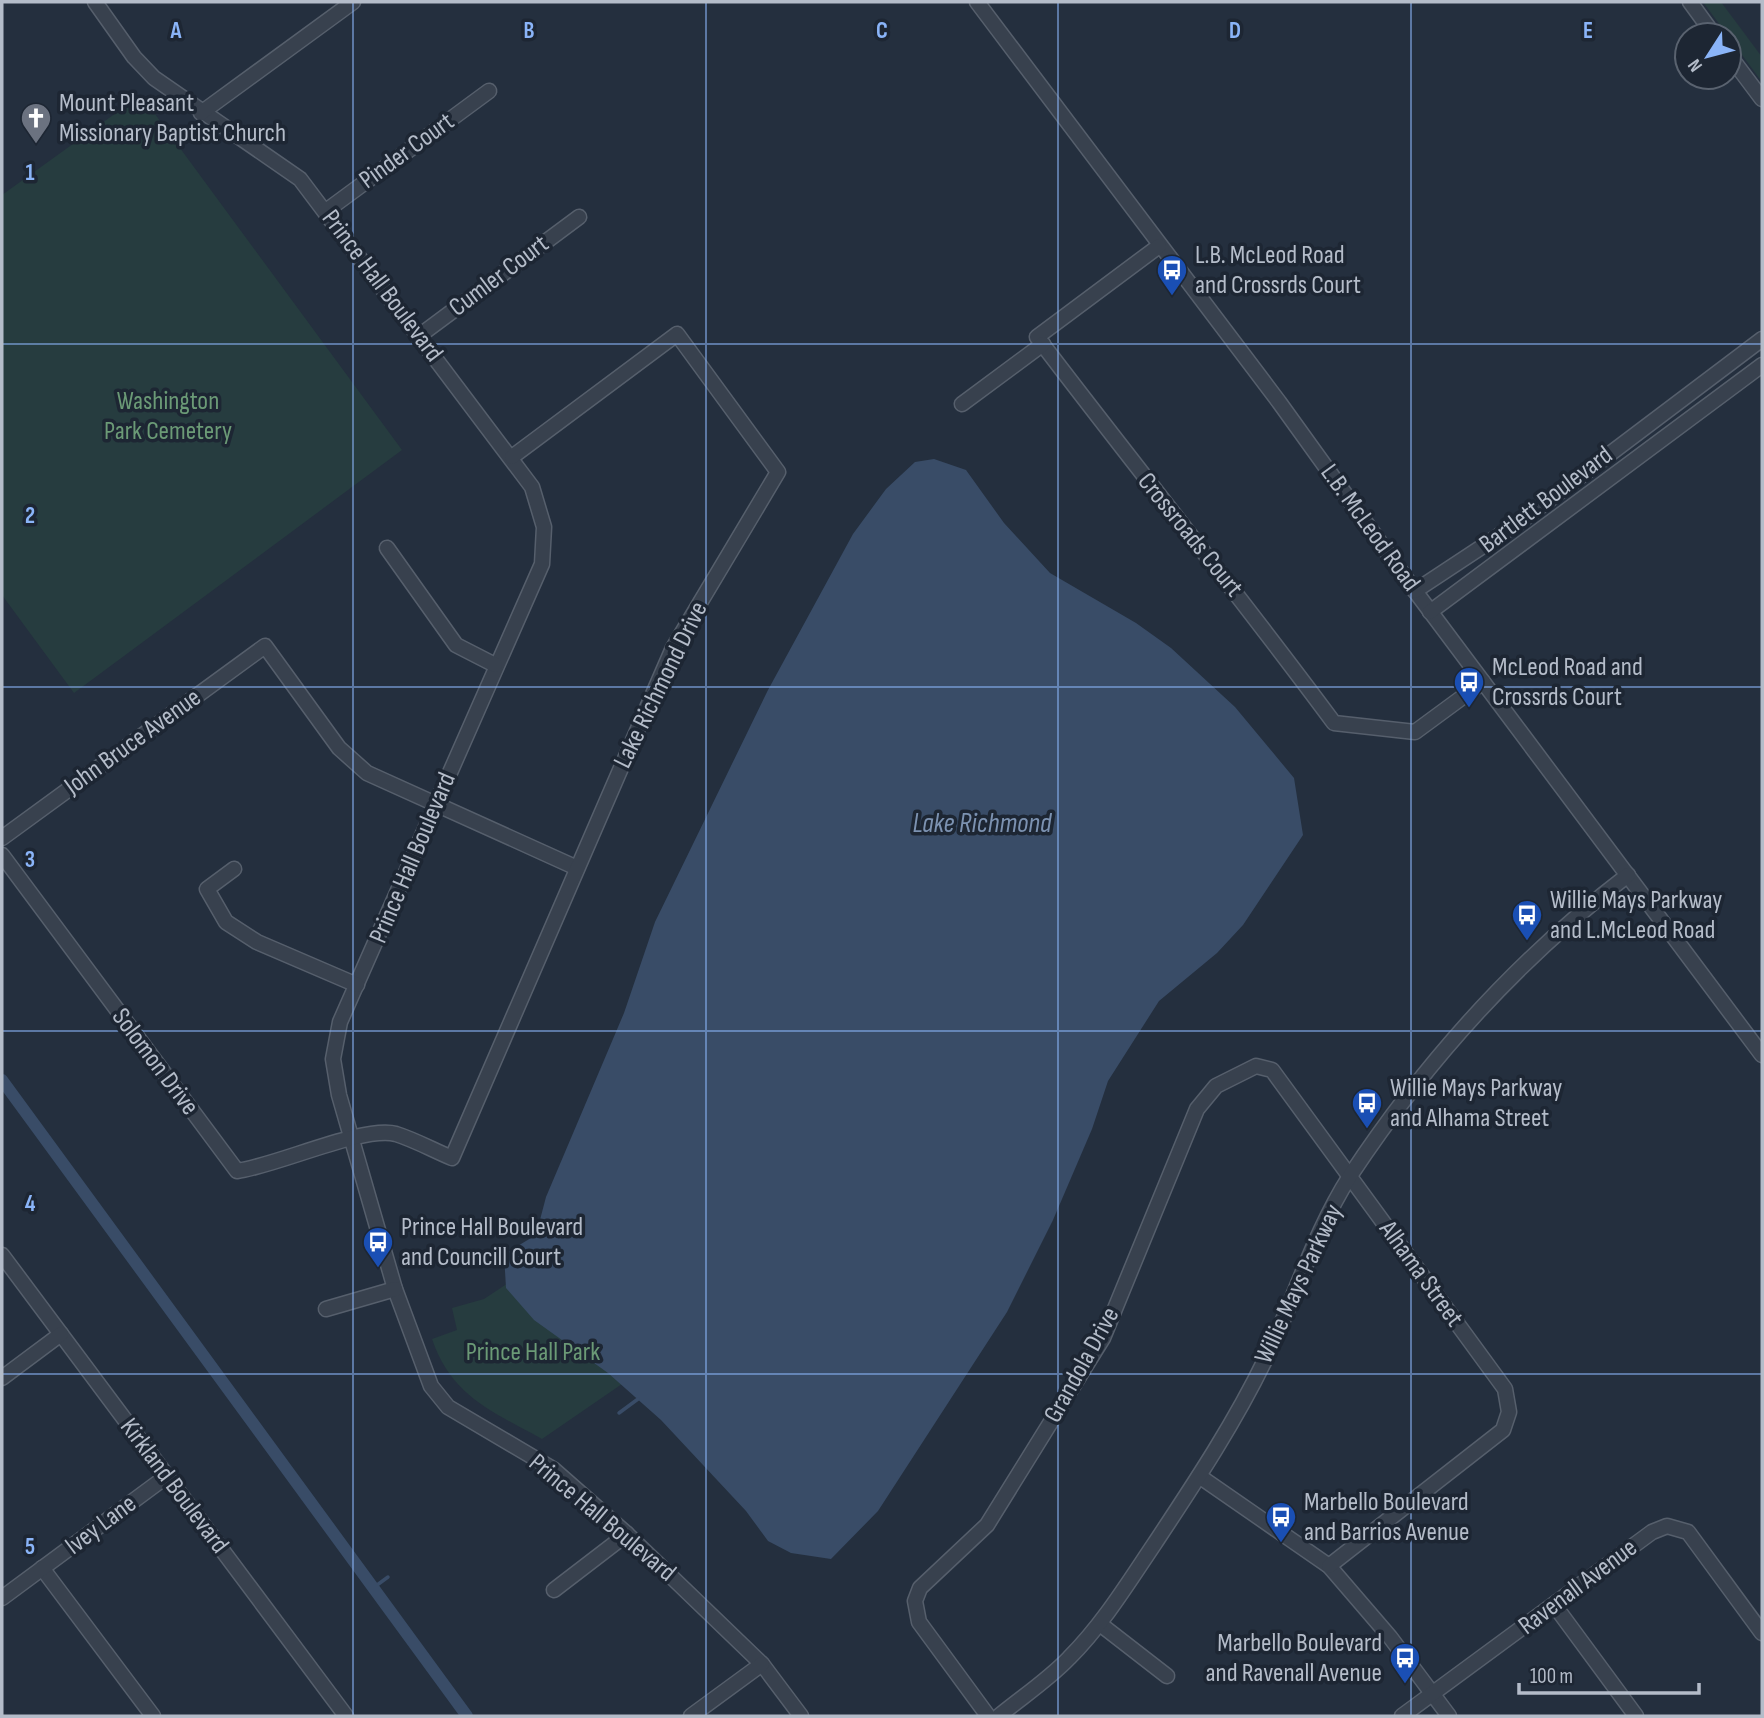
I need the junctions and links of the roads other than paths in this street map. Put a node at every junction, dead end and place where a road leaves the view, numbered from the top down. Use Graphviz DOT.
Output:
graph roads {
  1 [pos="95,2"];
  2 [pos="353,2"];
  3 [pos="977,2"];
  4 [pos="1690,2"];
  5 [pos="1704,21"];
  6 [pos="1743,74"];
  7 [pos="488,91"];
  8 [pos="1762,99"];
  9 [pos="201,113"];
  10 [pos="326,211"];
  11 [pos="579,217"];
  12 [pos="1159,246"];
  13 [pos="419,336"];
  14 [pos="1762,339"];
  15 [pos="1043,345"];
  16 [pos="1762,365"];
  17 [pos="962,404"];
  18 [pos="1675,404"];
  19 [pos="512,457"];
  20 [pos="1591,493"];
  21 [pos="387,548"];
  22 [pos="1415,592"];
  23 [pos="1430,612"];
  24 [pos="495,665"];
  25 [pos="1483,682"];
  26 [pos="436,806"];
  27 [pos="2,838"];
  28 [pos="2,855"];
  29 [pos="577,868"];
  30 [pos="234,869"];
  31 [pos="1628,876"];
  32 [pos="357,985"];
  33 [pos="1762,1055"];
  34 [pos="1256,1066"];
  35 [pos="353,1139"];
  36 [pos="1350,1176"];
  37 [pos="2,1255"];
  38 [pos="395,1289"];
  39 [pos="326,1309"];
  40 [pos="61,1334"];
  41 [pos="2,1378"];
  42 [pos="167,1476"];
  43 [pos="1199,1476"];
  44 [pos="627,1534"];
  45 [pos="1329,1566"];
  46 [pos="42,1568"];
  47 [pos="554,1590"];
  48 [pos="2,1598"];
  49 [pos="1555,1606"];
  50 [pos="1100,1625"];
  51 [pos="1762,1633"];
  52 [pos="762,1664"];
  53 [pos="1167,1676"];
  54 [pos="1433,1694"];
  55 [pos="153,1716"];
  56 [pos="346,1716"];
  57 [pos="691,1716"];
  58 [pos="801,1716"];
  59 [pos="988,1716"];
  60 [pos="999,1716"];
  61 [pos="1402,1716"];
  62 [pos="1449,1716"];
  63 [pos="1636,1716"];
  1 -- 9 [label="street, Prince Hall Boulevard"];
  2 -- 9 [label="street"];
  3 -- 12 [label="street, L.B. McLeod Road"];
  4 -- 5 [label="street"];
  6 -- 8 [label="street"];
  7 -- 10 [label="street, Pinder Court"];
  9 -- 10 [label="street, Prince Hall Boulevard"];
  10 -- 13 [label="street, Prince Hall Boulevard"];
  11 -- 13 [label="street, Cumler Court"];
  12 -- 15 [label="street"];
  12 -- 22 [label="street, L.B. McLeod Road"];
  13 -- 19 [label="street, Prince Hall Boulevard"];
  14 -- 18 [label="street, Bartlett Boulevard"];
  15 -- 17 [label="street"];
  15 -- 25 [label="street, Crossroads Court"];
  16 -- 20 [label="street, Bartlett Boulevard"];
  18 -- 20 [label="street, Bartlett Boulevard"];
  18 -- 22 [label="street, Bartlett Boulevard"];
  19 -- 24 [label="street, Prince Hall Boulevard"];
  19 -- 29 [label="street, Lake Richmond Drive"];
  20 -- 23 [label="street, Bartlett Boulevard"];
  21 -- 24 [label="street"];
  22 -- 23 [label="street, L.B. McLeod Road"];
  23 -- 25 [label="street, L.B. McLeod Road"];
  24 -- 26 [label="street, Prince Hall Boulevard"];
  25 -- 31 [label="street, L.B. McLeod Road"];
  26 -- 27 [label="street, John Bruce Avenue"];
  26 -- 29 [label="street"];
  26 -- 32 [label="street, Prince Hall Boulevard"];
  28 -- 35 [label="street, Solomon Drive"];
  29 -- 35 [label="street, Lake Richmond Drive"];
  30 -- 32 [label="street"];
  31 -- 33 [label="street, L.B. McLeod Road"];
  31 -- 36 [label="street, Willie Mays Parkway"];
  32 -- 35 [label="street, Prince Hall Boulevard"];
  34 -- 36 [label="street, Alhama Street"];
  34 -- 59 [label="street, Grandola Drive"];
  35 -- 38 [label="street, Prince Hall Boulevard"];
  36 -- 43 [label="street, Willie Mays Parkway"];
  36 -- 45 [label="street, Alhama Street"];
  37 -- 40 [label="street, Kirkland Boulevard"];
  38 -- 39 [label="street"];
  38 -- 44 [label="street, Prince Hall Boulevard"];
  40 -- 41 [label="street"];
  40 -- 42 [label="street, Kirkland Boulevard"];
  42 -- 46 [label="street, Ivey Lane"];
  42 -- 56 [label="street, Kirkland Boulevard"];
  43 -- 45 [label="street"];
  43 -- 50 [label="street, Willie Mays Parkway"];
  44 -- 47 [label="street"];
  44 -- 52 [label="street, Prince Hall Boulevard"];
  45 -- 54 [label="street"];
  46 -- 48 [label="street, Ivey Lane"];
  46 -- 55 [label="street"];
  49 -- 51 [label="street, Ravenall Avenue"];
  49 -- 54 [label="street, Ravenall Avenue"];
  49 -- 63 [label="street"];
  50 -- 53 [label="street"];
  50 -- 60 [label="street, Willie Mays Parkway"];
  52 -- 57 [label="street"];
  52 -- 58 [label="street, Prince Hall Boulevard"];
  54 -- 61 [label="street, Ravenall Avenue"];
  54 -- 62 [label="street"];
}
